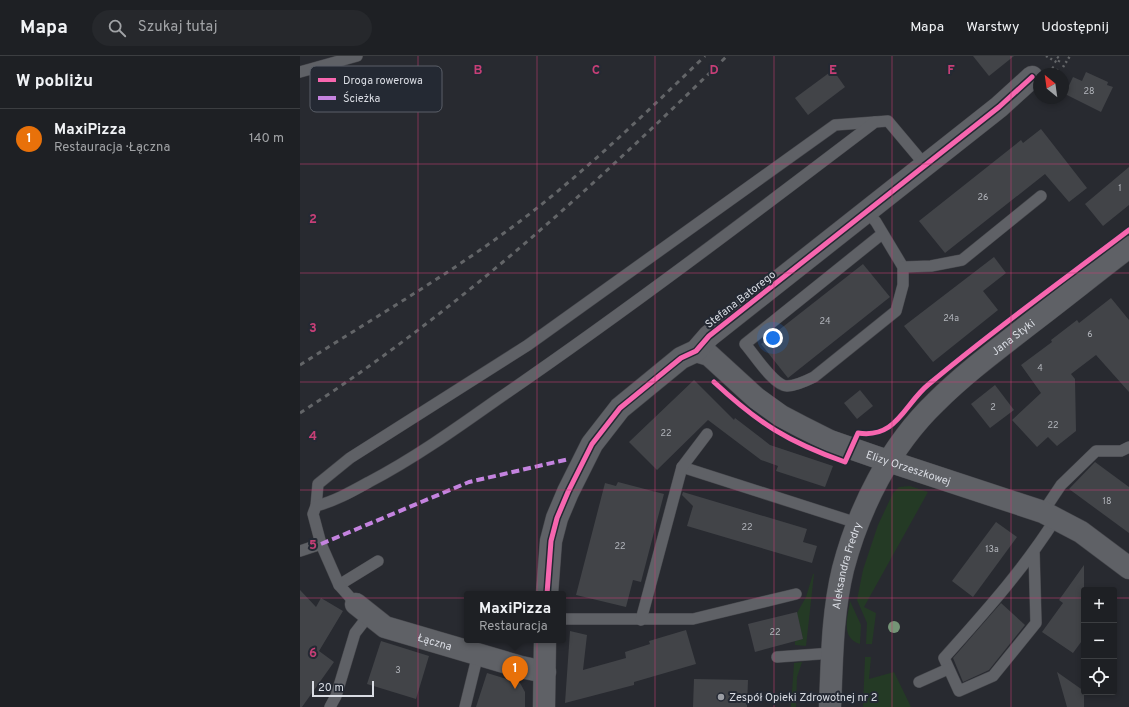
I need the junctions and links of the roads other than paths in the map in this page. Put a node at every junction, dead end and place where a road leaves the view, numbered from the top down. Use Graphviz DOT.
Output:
graph roads {
  1 [pos="357,56"];
  2 [pos="321,66"];
  3 [pos="310,69"];
  4 [pos="300,72"];
  5 [pos="1032,77"];
  6 [pos="875,122"];
  7 [pos="925,165"];
  8 [pos="1041,196"];
  9 [pos="867,211"];
  10 [pos="882,234"];
  11 [pos="1129,247"];
  12 [pos="903,267"];
  13 [pos="696,351"];
  14 [pos="707,434"];
  15 [pos="906,437"];
  16 [pos="1129,447"];
  17 [pos="890,460"];
  18 [pos="682,467"];
  19 [pos="316,506"];
  20 [pos="1050,515"];
  21 [pos="857,523"];
  22 [pos="321,544"];
  23 [pos="300,551"];
  24 [pos="1034,551"];
  25 [pos="378,561"];
  26 [pos="1129,568"];
  27 [pos="339,585"];
  28 [pos="547,591"];
  29 [pos="796,594"];
  30 [pos="362,610"];
  31 [pos="566,619"];
  32 [pos="641,620"];
  33 [pos="545,643"];
  34 [pos="833,653"];
  35 [pos="478,654"];
  36 [pos="777,657"];
  37 [pos="948,669"];
  38 [pos="545,672"];
  39 [pos="919,682"];
  40 [pos="330,707"];
  41 [pos="465,707"];
  42 [pos="544,707"];
  43 [pos="830,707"];
  1 -- 2 [label="lane"];
  3 -- 4 [label="lane"];
  5 -- 7 [label="street, Stefana Batorego"];
  6 -- 7 [label="lane"];
  6 -- 19 [label="lane"];
  6 -- 19 [label="lane"];
  7 -- 9 [label="street, Stefana Batorego"];
  8 -- 12 [label="lane"];
  9 -- 10 [label="lane"];
  9 -- 13 [label="street, Stefana Batorego"];
  10 -- 12 [label="lane"];
  10 -- 12 [label="lane"];
  11 -- 15 [label="street, Jana Styki"];
  13 -- 17 [label="street, Elizy Orzeszkowej"];
  13 -- 28 [label="street, Stefana Batorego"];
  14 -- 18 [label="lane"];
  15 -- 17 [label="street, Aleksandra Fredry"];
  16 -- 20 [label="lane"];
  17 -- 20 [label="street, Elizy Orzeszkowej"];
  17 -- 21 [label="street, Aleksandra Fredry"];
  18 -- 21 [label="lane"];
  18 -- 32 [label="lane"];
  19 -- 22 [label="lane"];
  20 -- 24 [label="lane"];
  20 -- 26 [label="street, Elizy Orzeszkowej"];
  21 -- 34 [label="street, Aleksandra Fredry"];
  22 -- 23 [label="lane"];
  22 -- 27 [label="lane"];
  24 -- 37 [label="lane"];
  24 -- 37 [label="lane"];
  25 -- 27 [label="lane"];
  27 -- 30 [label="lane"];
  29 -- 32 [label="lane"];
  30 -- 35 [label="street, Łączna"];
  30 -- 40 [label="lane"];
  31 -- 32 [label="lane"];
  33 -- 38 [label="street"];
  34 -- 36 [label="lane"];
  34 -- 43 [label="street, Aleksandra Fredry"];
  35 -- 38 [label="street, Łączna"];
  35 -- 41 [label="lane"];
  37 -- 39 [label="lane"];
  38 -- 42 [label="street"];
}
